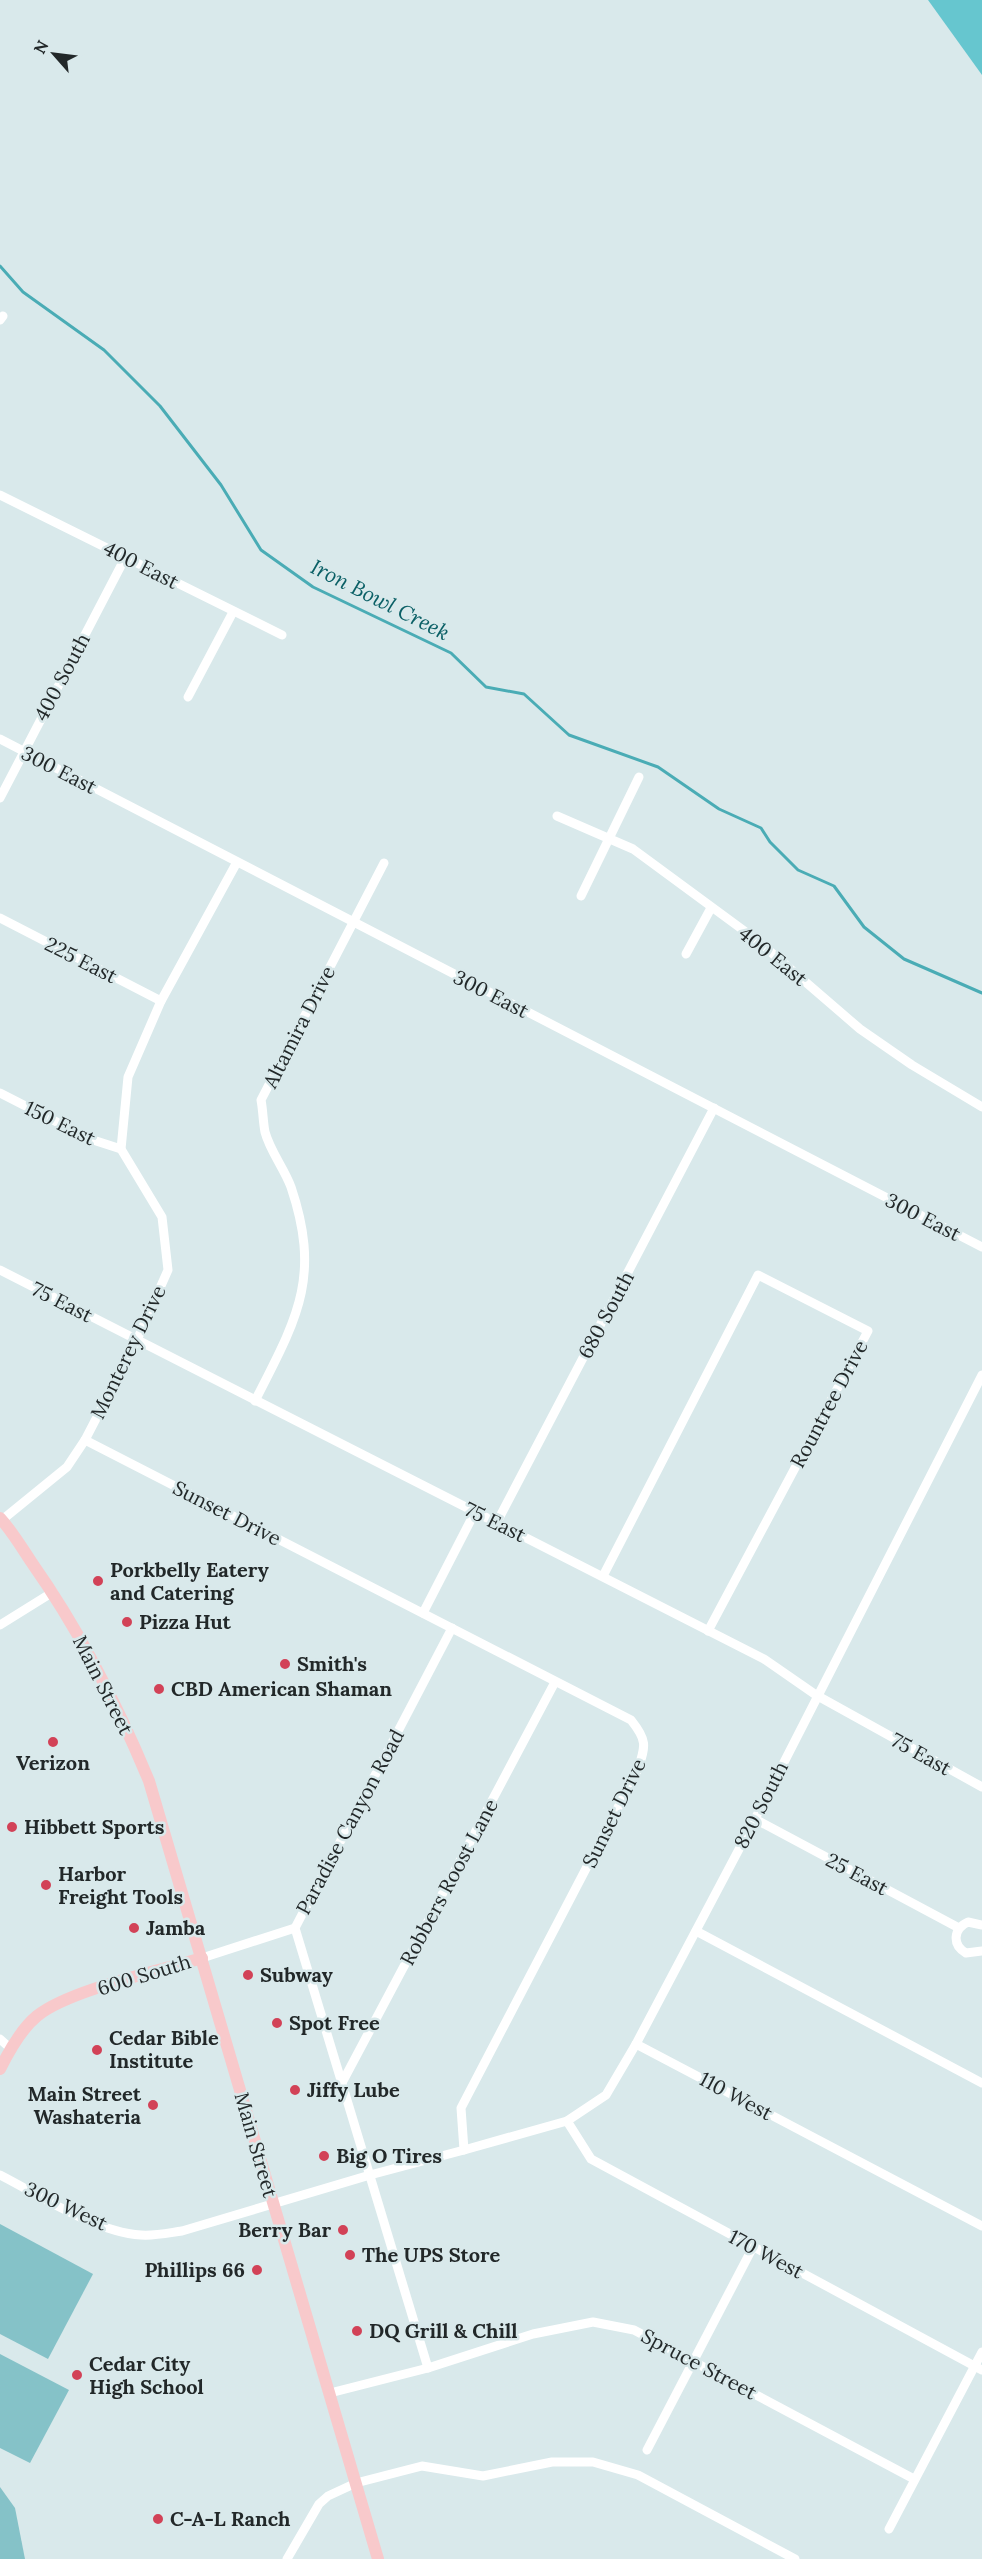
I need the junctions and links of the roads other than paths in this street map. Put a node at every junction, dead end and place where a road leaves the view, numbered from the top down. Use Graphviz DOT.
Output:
graph roads {
  1 [pos="0,495"];
  2 [pos="125,558"];
  3 [pos="233,612"];
  4 [pos="282,635"];
  5 [pos="188,697"];
  6 [pos="0,739"];
  7 [pos="24,751"];
  8 [pos="639,777"];
  9 [pos="0,798"];
  10 [pos="557,816"];
  11 [pos="607,837"];
  12 [pos="237,862"];
  13 [pos="384,863"];
  14 [pos="581,896"];
  15 [pos="711,908"];
  16 [pos="0,918"];
  17 [pos="352,922"];
  18 [pos="686,954"];
  19 [pos="161,1001"];
  20 [pos="0,1094"];
  21 [pos="982,1107"];
  22 [pos="714,1108"];
  23 [pos="121,1149"];
  24 [pos="982,1247"];
  25 [pos="0,1270"];
  26 [pos="137,1340"];
  27 [pos="982,1375"];
  28 [pos="255,1401"];
  29 [pos="85,1440"];
  30 [pos="475,1512"];
  31 [pos="1,1519"];
  32 [pos="497,1522"];
  33 [pos="603,1576"];
  34 [pos="52,1592"];
  35 [pos="423,1613"];
  36 [pos="0,1624"];
  37 [pos="452,1629"];
  38 [pos="708,1631"];
  39 [pos="555,1682"];
  40 [pos="816,1695"];
  41 [pos="982,1787"];
  42 [pos="754,1819"];
  43 [pos="982,1925"];
  44 [pos="295,1928"];
  45 [pos="959,1928"];
  46 [pos="696,1931"];
  47 [pos="982,1951"];
  48 [pos="202,1958"];
  49 [pos="0,2039"];
  50 [pos="636,2044"];
  51 [pos="10,2048"];
  52 [pos="0,2069"];
  53 [pos="343,2081"];
  54 [pos="982,2083"];
  55 [pos="567,2121"];
  56 [pos="465,2150"];
  57 [pos="0,2175"];
  58 [pos="370,2175"];
  59 [pos="274,2204"];
  60 [pos="982,2226"];
  61 [pos="753,2247"];
  62 [pos="982,2352"];
  63 [pos="694,2360"];
  64 [pos="428,2368"];
  65 [pos="978,2368"];
  66 [pos="330,2393"];
  67 [pos="646,2450"];
  68 [pos="914,2479"];
  69 [pos="356,2483"];
  70 [pos="889,2529"];
  71 [pos="287,2559"];
  72 [pos="378,2559"];
  73 [pos="795,2559"];
  1 -- 2 [label="street, 400 East"];
  2 -- 3 [label="street, 400 East"];
  2 -- 7 [label="street, 400 South"];
  3 -- 4 [label="street, 400 East"];
  3 -- 5 [label="street"];
  6 -- 7 [label="street, 300 East"];
  7 -- 9 [label="street, 400 South"];
  7 -- 12 [label="street, 300 East"];
  8 -- 11 [label="street"];
  10 -- 11 [label="street, 400 East"];
  11 -- 14 [label="street"];
  11 -- 15 [label="street, 400 East"];
  12 -- 17 [label="street, 300 East"];
  12 -- 19 [label="street"];
  13 -- 17 [label="street, Altamira Drive"];
  15 -- 18 [label="street"];
  15 -- 21 [label="street, 400 East"];
  16 -- 19 [label="street, 225 East"];
  17 -- 22 [label="street, 300 East"];
  17 -- 28 [label="street, Altamira Drive"];
  19 -- 23 [label="street"];
  20 -- 23 [label="street, 150 East"];
  22 -- 24 [label="street, 300 East"];
  22 -- 32 [label="street, 680 South"];
  23 -- 26 [label="street, Monterey Drive"];
  25 -- 26 [label="street, 75 East"];
  26 -- 28 [label="street, 75 East"];
  26 -- 29 [label="street, Monterey Drive"];
  27 -- 40 [label="street, 820 South"];
  28 -- 30 [label="street, 75 East"];
  29 -- 31 [label="street, Monterey Drive"];
  29 -- 35 [label="street, Sunset Drive"];
  30 -- 32 [label="street, 75 East"];
  30 -- 35 [label="street"];
  31 -- 34 [label="main road, Main Street"];
  32 -- 33 [label="street, 75 East"];
  33 -- 38 [label="street, 75 East"];
  33 -- 38 [label="street, Rountree Drive"];
  34 -- 36 [label="street"];
  34 -- 48 [label="main road, Main Street"];
  35 -- 37 [label="street, Sunset Drive"];
  37 -- 39 [label="street, Sunset Drive"];
  37 -- 44 [label="street, Paradise Canyon Road"];
  38 -- 40 [label="street, 75 East"];
  39 -- 53 [label="street, Robbers Roost Lane"];
  39 -- 56 [label="street, Sunset Drive"];
  40 -- 41 [label="street, 75 East"];
  40 -- 42 [label="street, 820 South"];
  42 -- 45 [label="street, 25 East"];
  42 -- 46 [label="street, 820 South"];
  43 -- 45 [label="street"];
  44 -- 48 [label="street, 600 South"];
  44 -- 53 [label="street, Paradise Canyon Road"];
  45 -- 47 [label="street"];
  46 -- 50 [label="street, 820 South"];
  46 -- 54 [label="street"];
  48 -- 51 [label="main road, 600 South"];
  48 -- 59 [label="main road, Main Street"];
  49 -- 51 [label="street"];
  50 -- 55 [label="street, 820 South"];
  50 -- 60 [label="street, 110 West"];
  51 -- 52 [label="main road, 600 South"];
  53 -- 58 [label="street, Paradise Canyon Road"];
  55 -- 56 [label="street, 820 South"];
  55 -- 61 [label="street, 170 West"];
  56 -- 58 [label="street"];
  57 -- 59 [label="street, 300 West"];
  58 -- 59 [label="street"];
  58 -- 64 [label="street, Paradise Canyon Road"];
  59 -- 66 [label="main road, Main Street"];
  61 -- 63 [label="street"];
  61 -- 65 [label="street, 170 West"];
  62 -- 65 [label="street"];
  63 -- 64 [label="street, Spruce Street"];
  63 -- 67 [label="street"];
  63 -- 68 [label="street, Spruce Street"];
  64 -- 66 [label="street, Spruce Street"];
  65 -- 68 [label="street"];
  66 -- 69 [label="main road, Main Street"];
  68 -- 70 [label="street"];
  69 -- 71 [label="street"];
  69 -- 72 [label="main road, Main Street"];
  69 -- 73 [label="street"];
}
